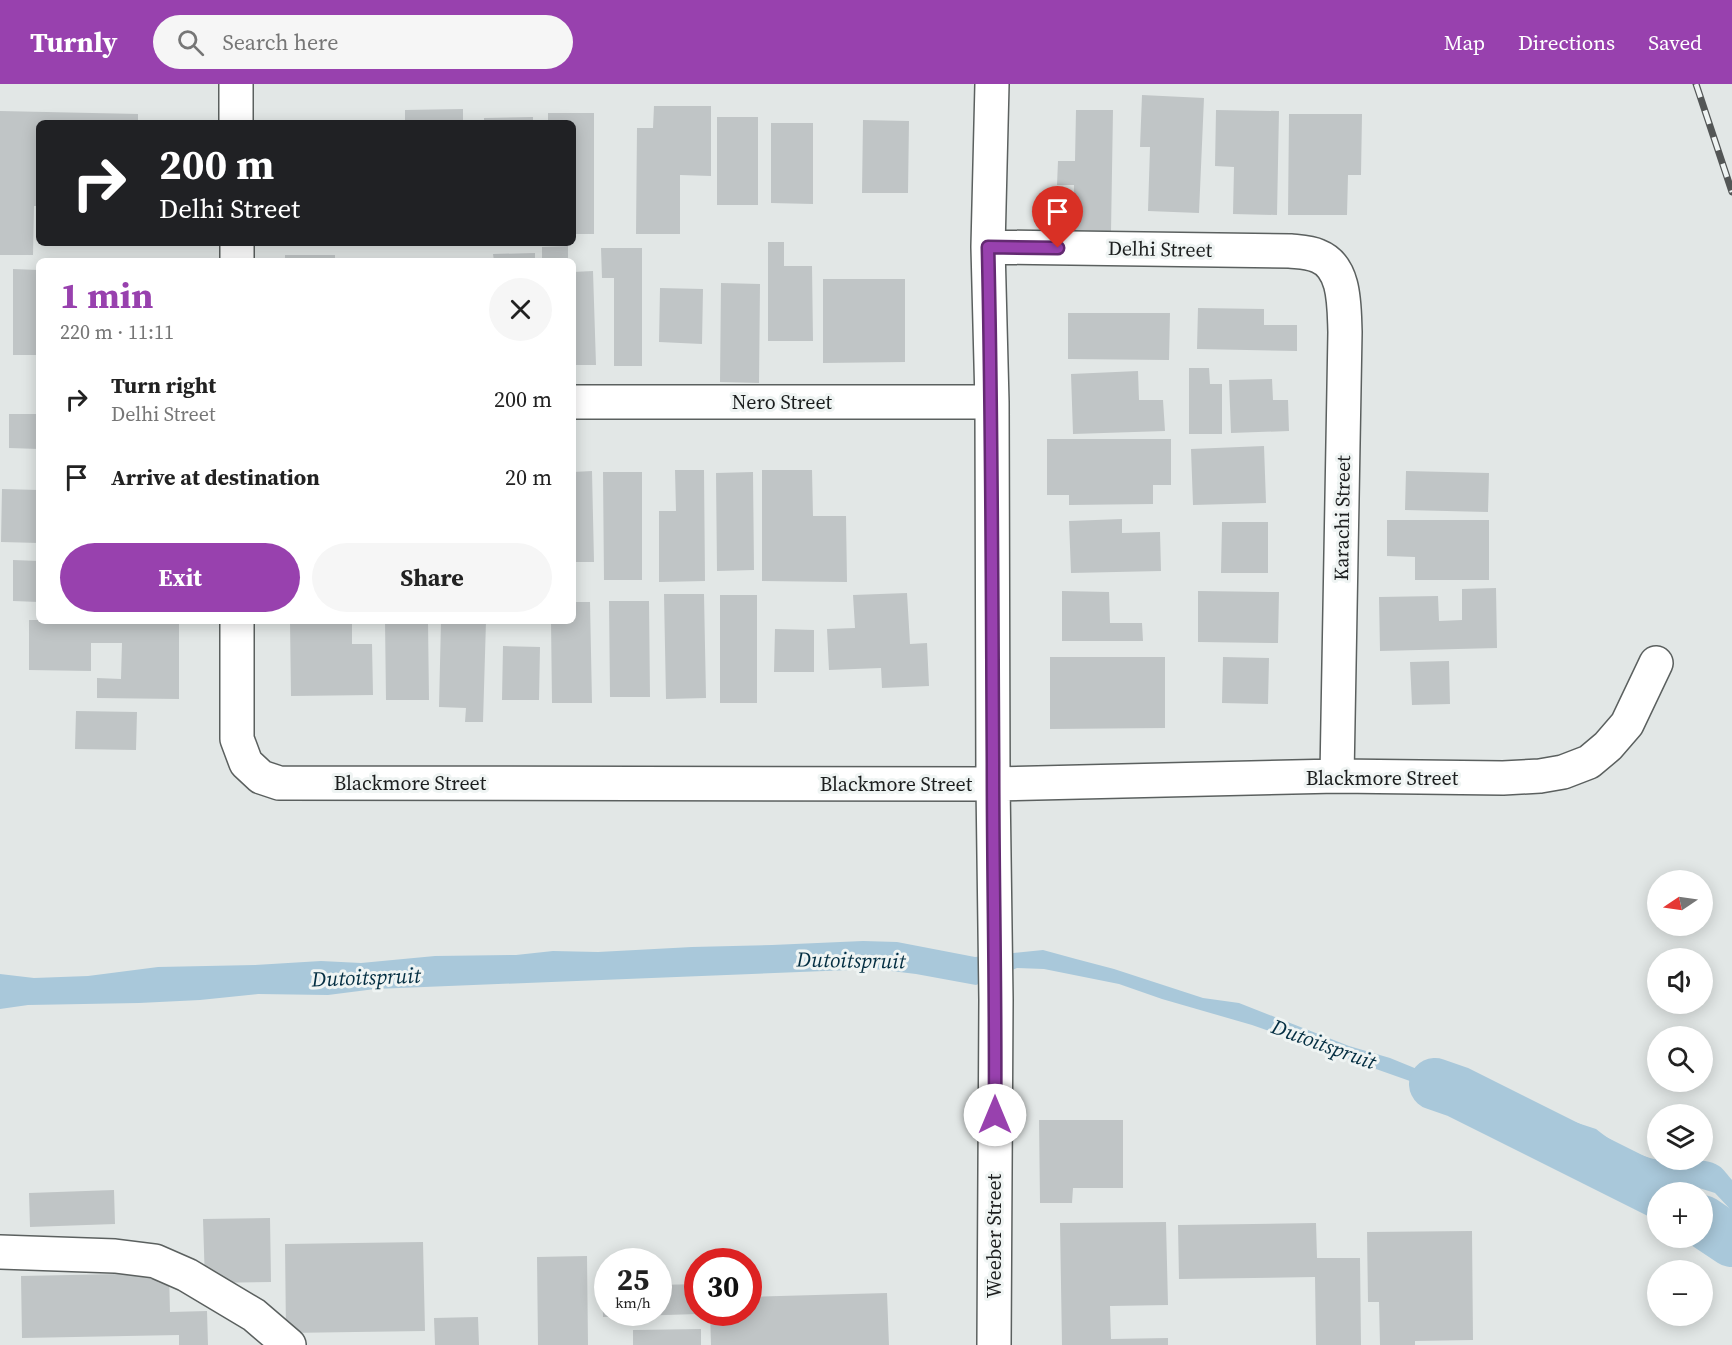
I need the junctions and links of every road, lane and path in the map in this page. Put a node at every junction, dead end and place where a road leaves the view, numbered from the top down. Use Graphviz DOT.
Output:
graph roads {
  1 [pos="236,84"];
  2 [pos="992,84"];
  3 [pos="237,120"];
  4 [pos="988,247"];
  5 [pos="1329,263"];
  6 [pos="576,402"];
  7 [pos="992,402"];
  8 [pos="237,624"];
  9 [pos="1656,663"];
  10 [pos="1337,776"];
  11 [pos="993,784"];
  12 [pos="0,1252"];
  13 [pos="290,1345"];
  14 [pos="994,1345"];
  1 -- 3 [label="street"];
  2 -- 4 [label="street, Weeber Street"];
  4 -- 5 [label="street, Delhi Street"];
  4 -- 7 [label="street, Weeber Street"];
  5 -- 10 [label="street, Karachi Street"];
  6 -- 7 [label="street, Nero Street"];
  7 -- 11 [label="street, Weeber Street"];
  8 -- 11 [label="street, Blackmore Street"];
  9 -- 10 [label="street, Blackmore Street"];
  10 -- 11 [label="street, Blackmore Street"];
  11 -- 14 [label="street, Weeber Street"];
  12 -- 13 [label="street"];
}
